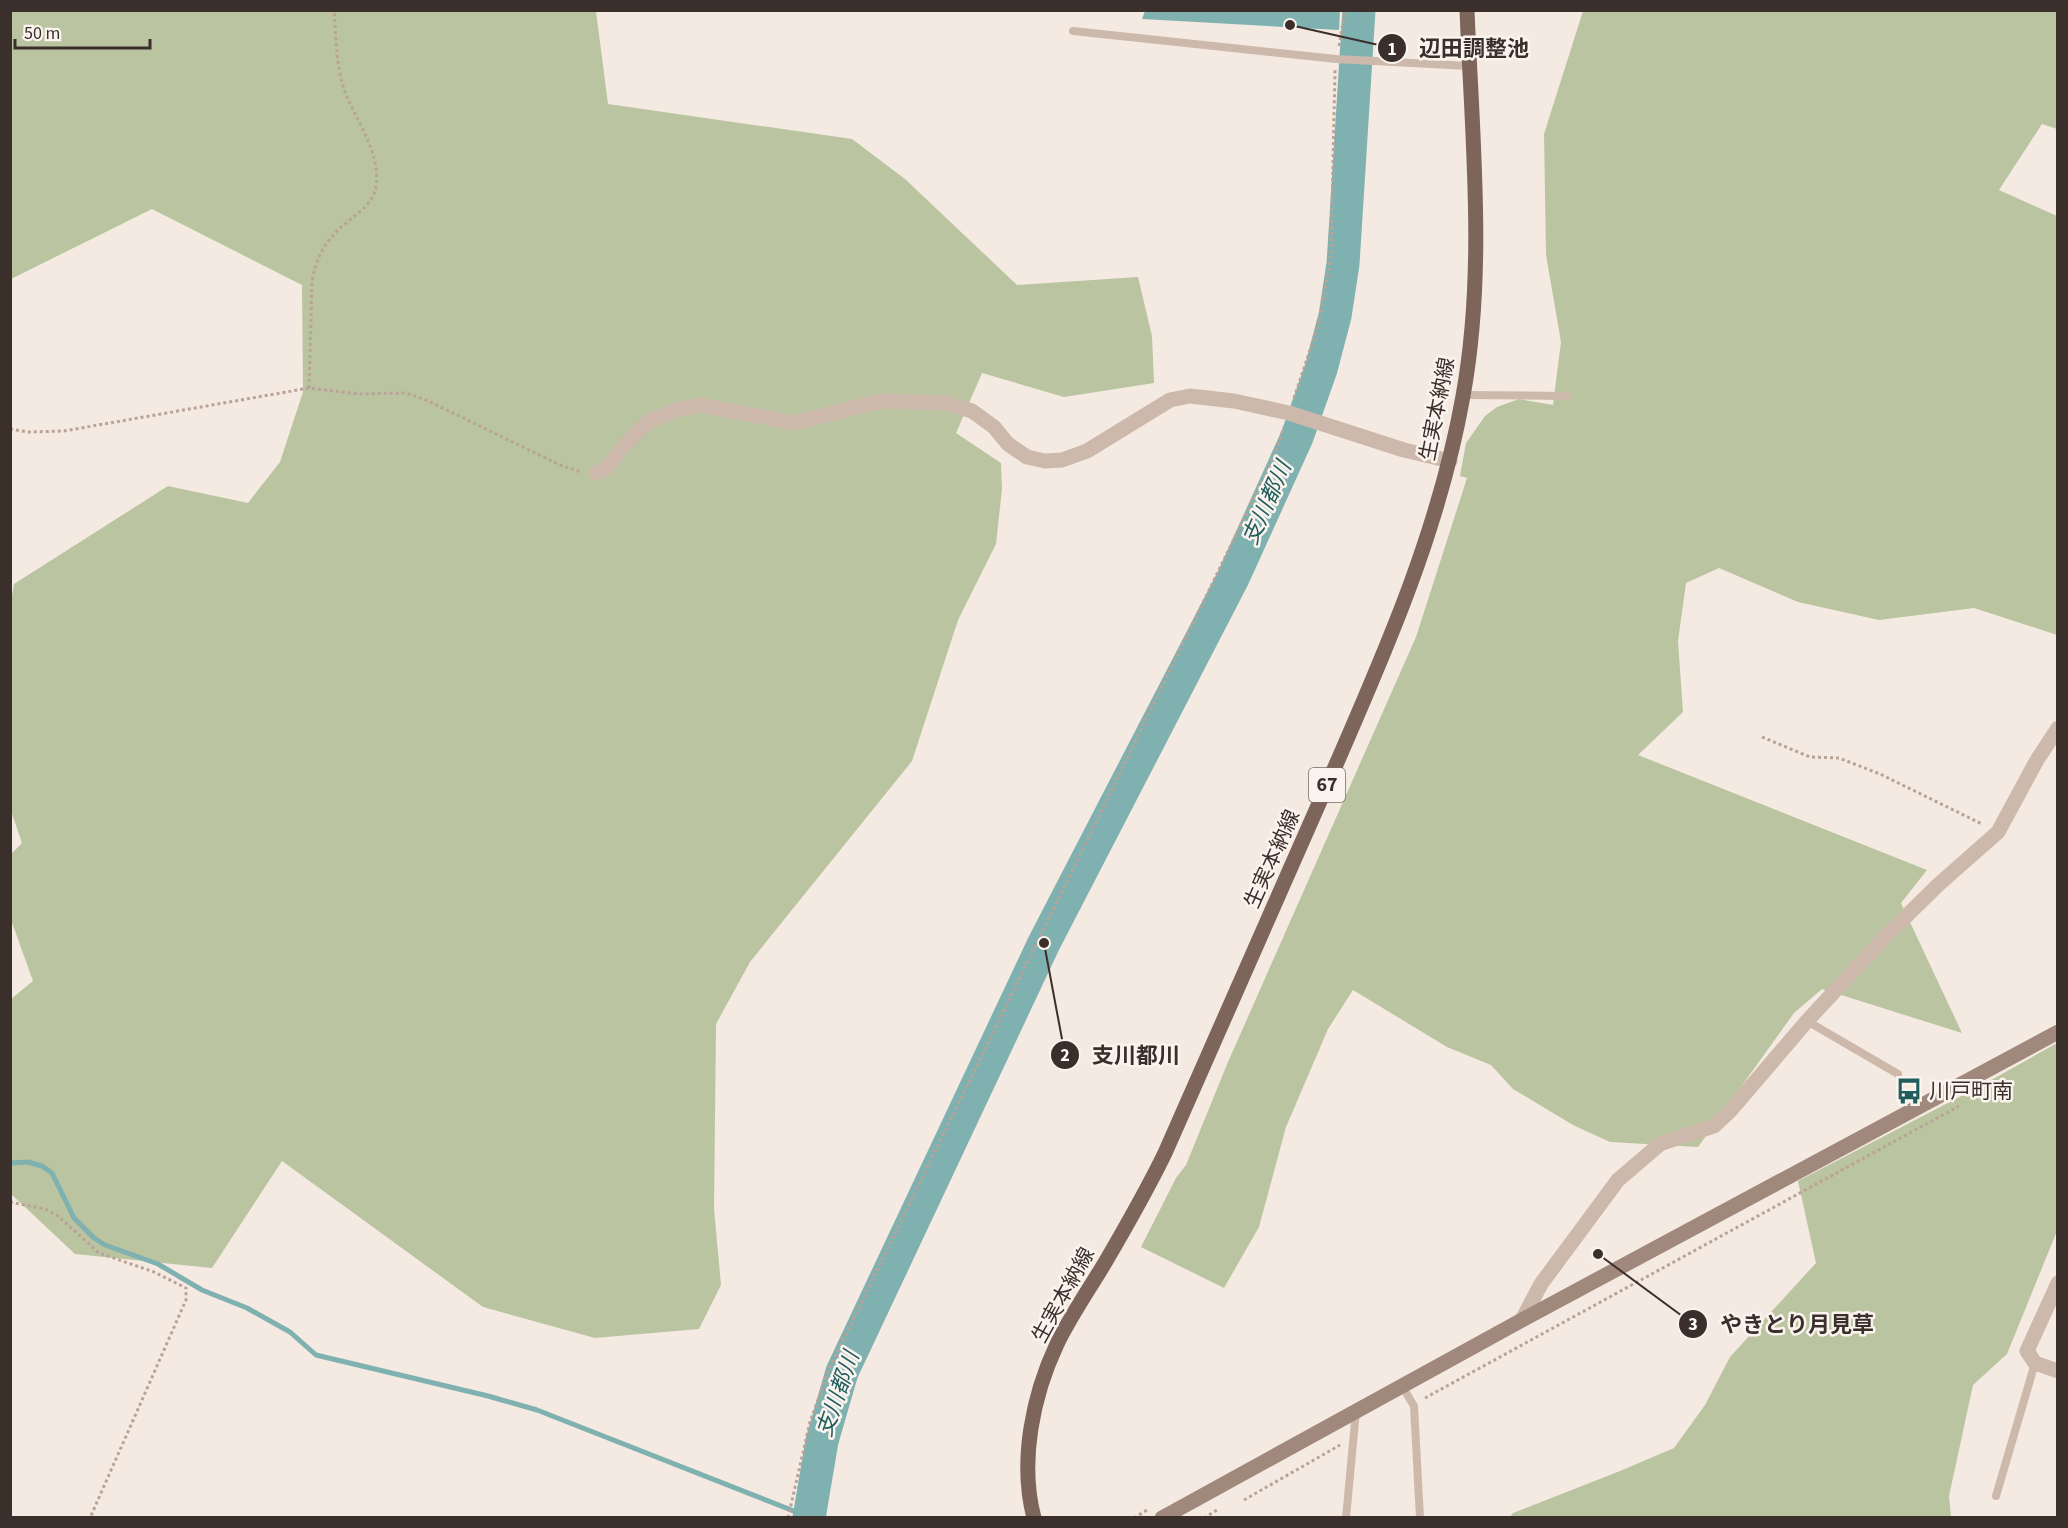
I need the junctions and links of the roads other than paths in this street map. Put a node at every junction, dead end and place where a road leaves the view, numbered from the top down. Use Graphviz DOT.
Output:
graph roads {
  1 [pos="1467,10"];
  2 [pos="1073,31"];
  3 [pos="1469,66"];
  4 [pos="1464,395"];
  5 [pos="1567,396"];
  6 [pos="1450,461"];
  7 [pos="597,473"];
  8 [pos="2058,728"];
  9 [pos="1807,1021"];
  10 [pos="2058,1032"];
  11 [pos="1898,1074"];
  12 [pos="2058,1283"];
  13 [pos="1522,1320"];
  14 [pos="2035,1363"];
  15 [pos="2058,1371"];
  16 [pos="1402,1386"];
  17 [pos="1356,1411"];
  18 [pos="1996,1496"];
  19 [pos="1034,1518"];
  20 [pos="1162,1518"];
  21 [pos="1346,1518"];
  22 [pos="1420,1518"];
  1 -- 3 [label="main road, 生実本納線 / 67"];
  2 -- 3 [label="lane"];
  3 -- 4 [label="main road, 生実本納線 / 67"];
  4 -- 5 [label="lane"];
  4 -- 6 [label="main road, 生実本納線 / 67"];
  6 -- 7 [label="street"];
  6 -- 19 [label="main road, 生実本納線 / 67"];
  8 -- 9 [label="street"];
  9 -- 11 [label="lane"];
  9 -- 13 [label="street"];
  10 -- 13 [label="street"];
  12 -- 14 [label="street"];
  13 -- 16 [label="street"];
  14 -- 15 [label="street"];
  14 -- 18 [label="lane"];
  16 -- 17 [label="street"];
  16 -- 22 [label="lane"];
  17 -- 20 [label="street"];
  17 -- 21 [label="lane"];
}
